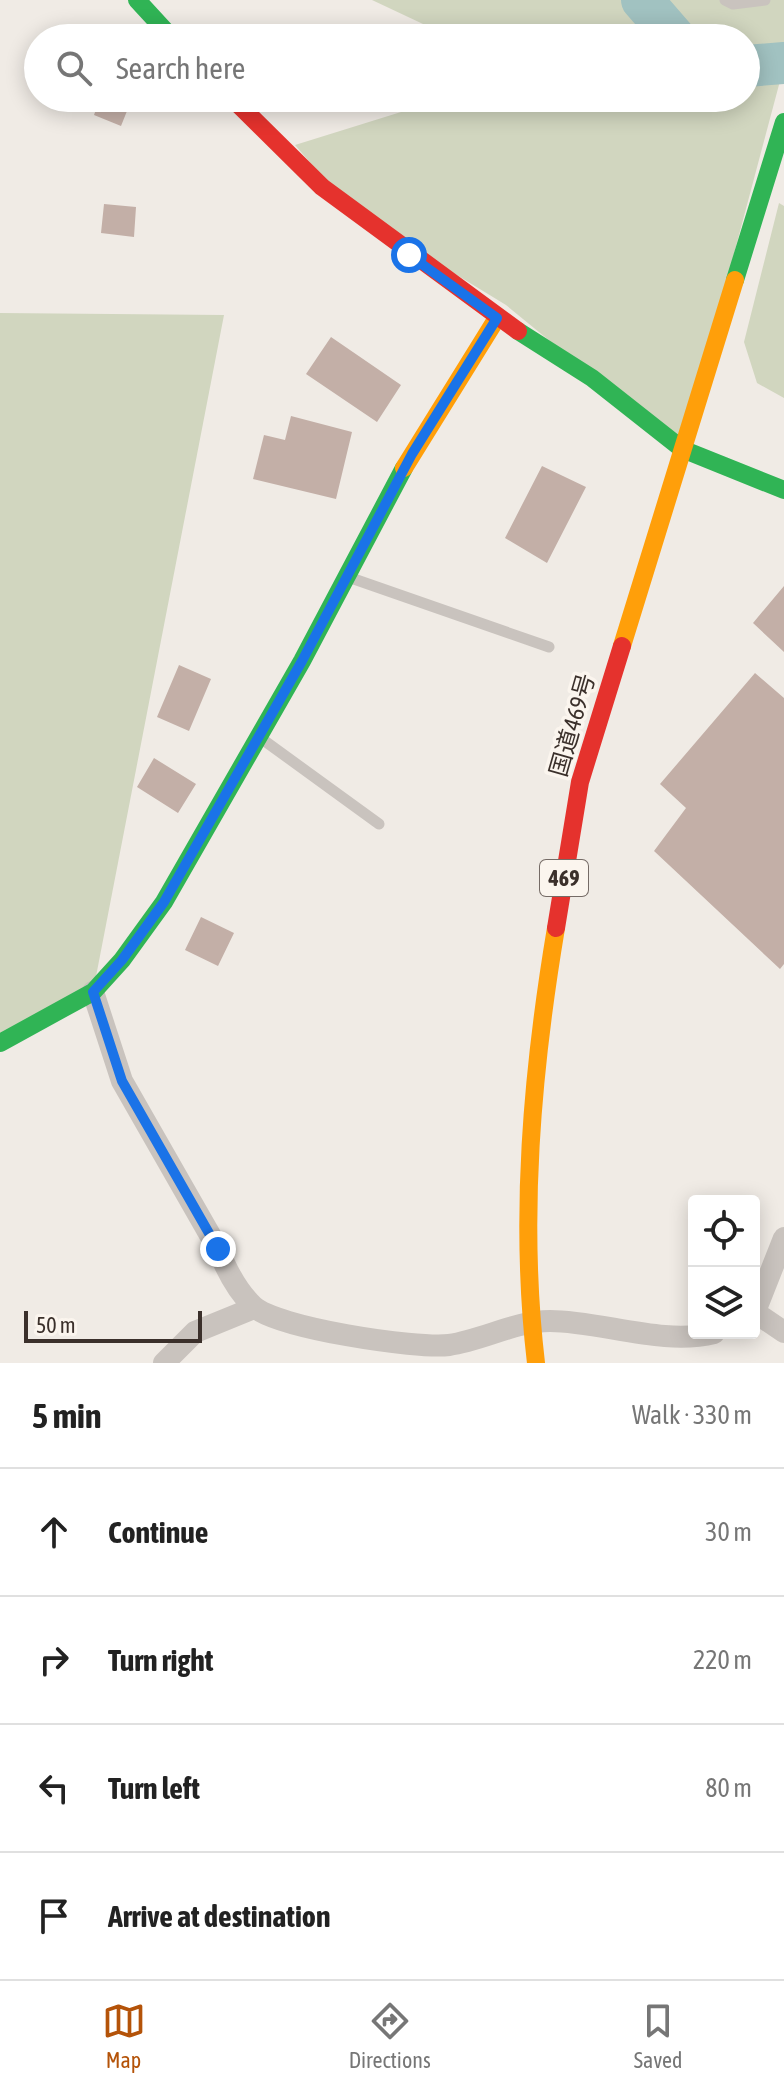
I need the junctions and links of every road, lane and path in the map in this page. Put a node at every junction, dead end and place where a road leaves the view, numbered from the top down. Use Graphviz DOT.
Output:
graph roads {
  1 [pos="137,0"];
  2 [pos="725,0"];
  3 [pos="765,0"];
  4 [pos="159,24"];
  5 [pos="246,112"];
  6 [pos="784,122"];
  7 [pos="497,318"];
  8 [pos="682,449"];
  9 [pos="784,490"];
  10 [pos="347,577"];
  11 [pos="549,647"];
  12 [pos="259,736"];
  13 [pos="379,824"];
  14 [pos="93,992"];
  15 [pos="0,1043"];
  16 [pos="784,1238"];
  17 [pos="760,1296"];
  18 [pos="254,1308"];
  19 [pos="760,1316"];
  20 [pos="531,1321"];
  21 [pos="784,1332"];
  22 [pos="688,1333"];
  23 [pos="164,1363"];
  24 [pos="536,1363"];
  1 -- 4 [label="main road"];
  2 -- 3 [label="lane"];
  5 -- 7 [label="main road"];
  6 -- 8 [label="main road, 国道469号 / 469"];
  7 -- 8 [label="main road"];
  7 -- 10 [label="main road"];
  8 -- 9 [label="main road"];
  8 -- 20 [label="main road, 国道469号 / 469"];
  10 -- 11 [label="lane"];
  10 -- 12 [label="main road"];
  12 -- 13 [label="lane"];
  12 -- 14 [label="main road"];
  14 -- 15 [label="main road"];
  14 -- 18 [label="street"];
  16 -- 17 [label="street"];
  18 -- 20 [label="street"];
  18 -- 23 [label="street"];
  19 -- 21 [label="street"];
  20 -- 22 [label="street"];
  20 -- 24 [label="main road, 国道469号 / 469"];
}
